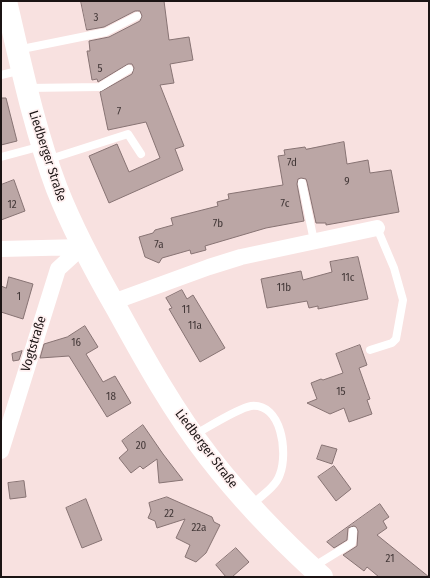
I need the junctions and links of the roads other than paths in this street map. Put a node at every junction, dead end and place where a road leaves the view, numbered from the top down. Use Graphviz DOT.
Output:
graph roads {
  1 [pos="6,15"];
  2 [pos="137,16"];
  3 [pos="129,69"];
  4 [pos="16,71"];
  5 [pos="45,153"];
  6 [pos="141,154"];
  7 [pos="1,157"];
  8 [pos="302,183"];
  9 [pos="377,228"];
  10 [pos="314,241"];
  11 [pos="82,247"];
  12 [pos="1,249"];
  13 [pos="113,302"];
  14 [pos="370,350"];
  15 [pos="193,436"];
  16 [pos="1,451"];
  17 [pos="250,506"];
  18 [pos="353,531"];
  19 [pos="317,572"];
  1 -- 4 [label="main road, Liedberger Straße"];
  2 -- 4 [label="lane"];
  3 -- 4 [label="lane"];
  4 -- 5 [label="main road, Liedberger Straße"];
  5 -- 6 [label="lane"];
  5 -- 7 [label="lane"];
  5 -- 11 [label="main road, Liedberger Straße"];
  8 -- 10 [label="lane"];
  9 -- 10 [label="street"];
  9 -- 14 [label="lane"];
  10 -- 13 [label="street"];
  11 -- 12 [label="street"];
  11 -- 13 [label="main road, Liedberger Straße"];
  11 -- 16 [label="street, Vogtstraße"];
  13 -- 15 [label="main road, Liedberger Straße"];
  15 -- 17 [label="main road, Liedberger Straße"];
  15 -- 17 [label="lane"];
  17 -- 19 [label="main road, Liedberger Straße"];
  18 -- 19 [label="lane"];
}
